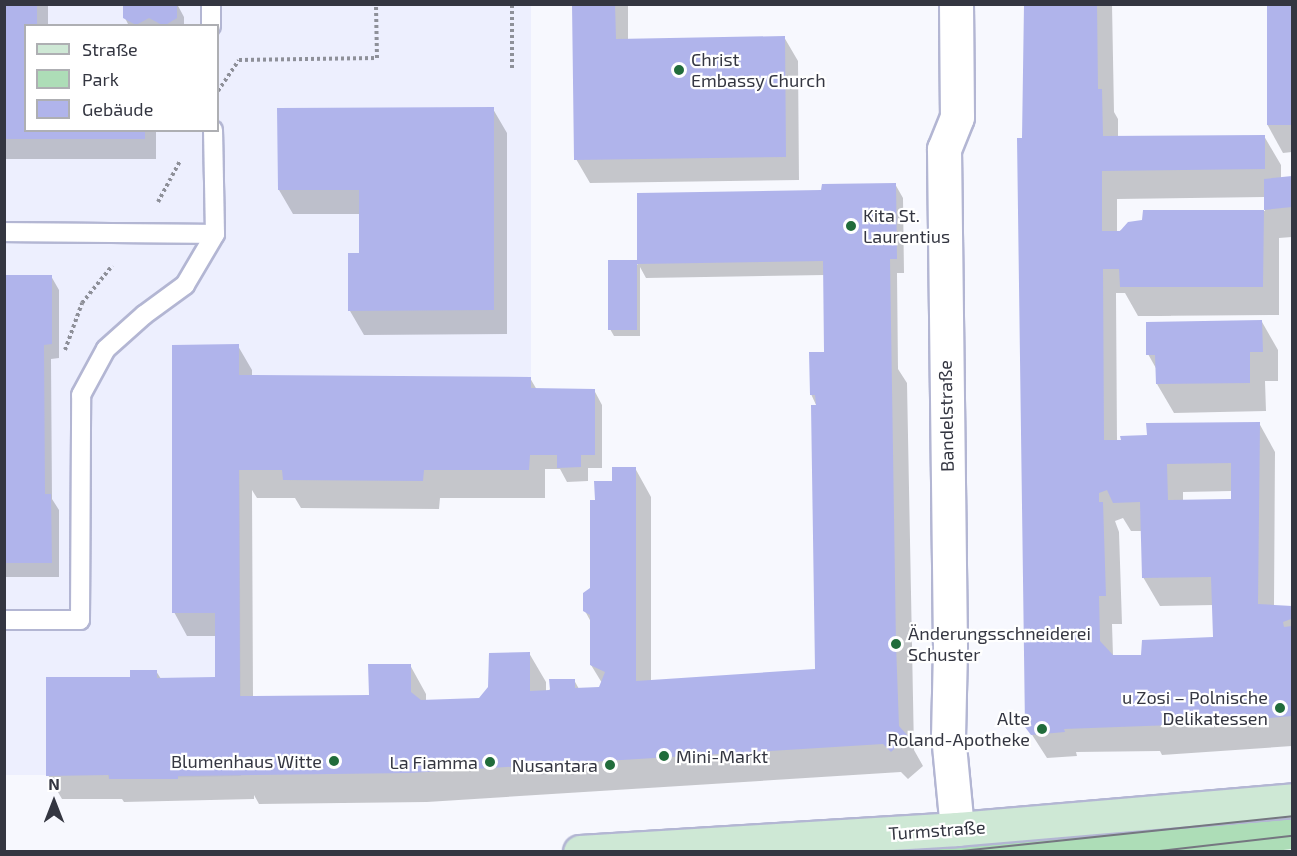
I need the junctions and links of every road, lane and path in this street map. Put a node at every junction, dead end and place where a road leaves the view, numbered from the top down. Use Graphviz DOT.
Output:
graph roads {
  1 [pos="211,4"];
  2 [pos="376,4"];
  3 [pos="512,4"];
  4 [pos="956,4"];
  5 [pos="212,24"];
  6 [pos="512,68"];
  7 [pos="219,90"];
  8 [pos="213,132"];
  9 [pos="4,232"];
  10 [pos="215,234"];
  11 [pos="4,620"];
  12 [pos="1293,800"];
  13 [pos="957,830"];
  14 [pos="580,852"];
  1 -- 5 [label="lane"];
  2 -- 7 [label="path"];
  3 -- 6 [label="path"];
  4 -- 13 [label="street, Bandelstraße"];
  8 -- 10 [label="lane"];
  9 -- 10 [label="lane"];
  10 -- 11 [label="lane"];
  12 -- 13 [label="main road, Turmstraße"];
  13 -- 14 [label="main road, Turmstraße"];
}
